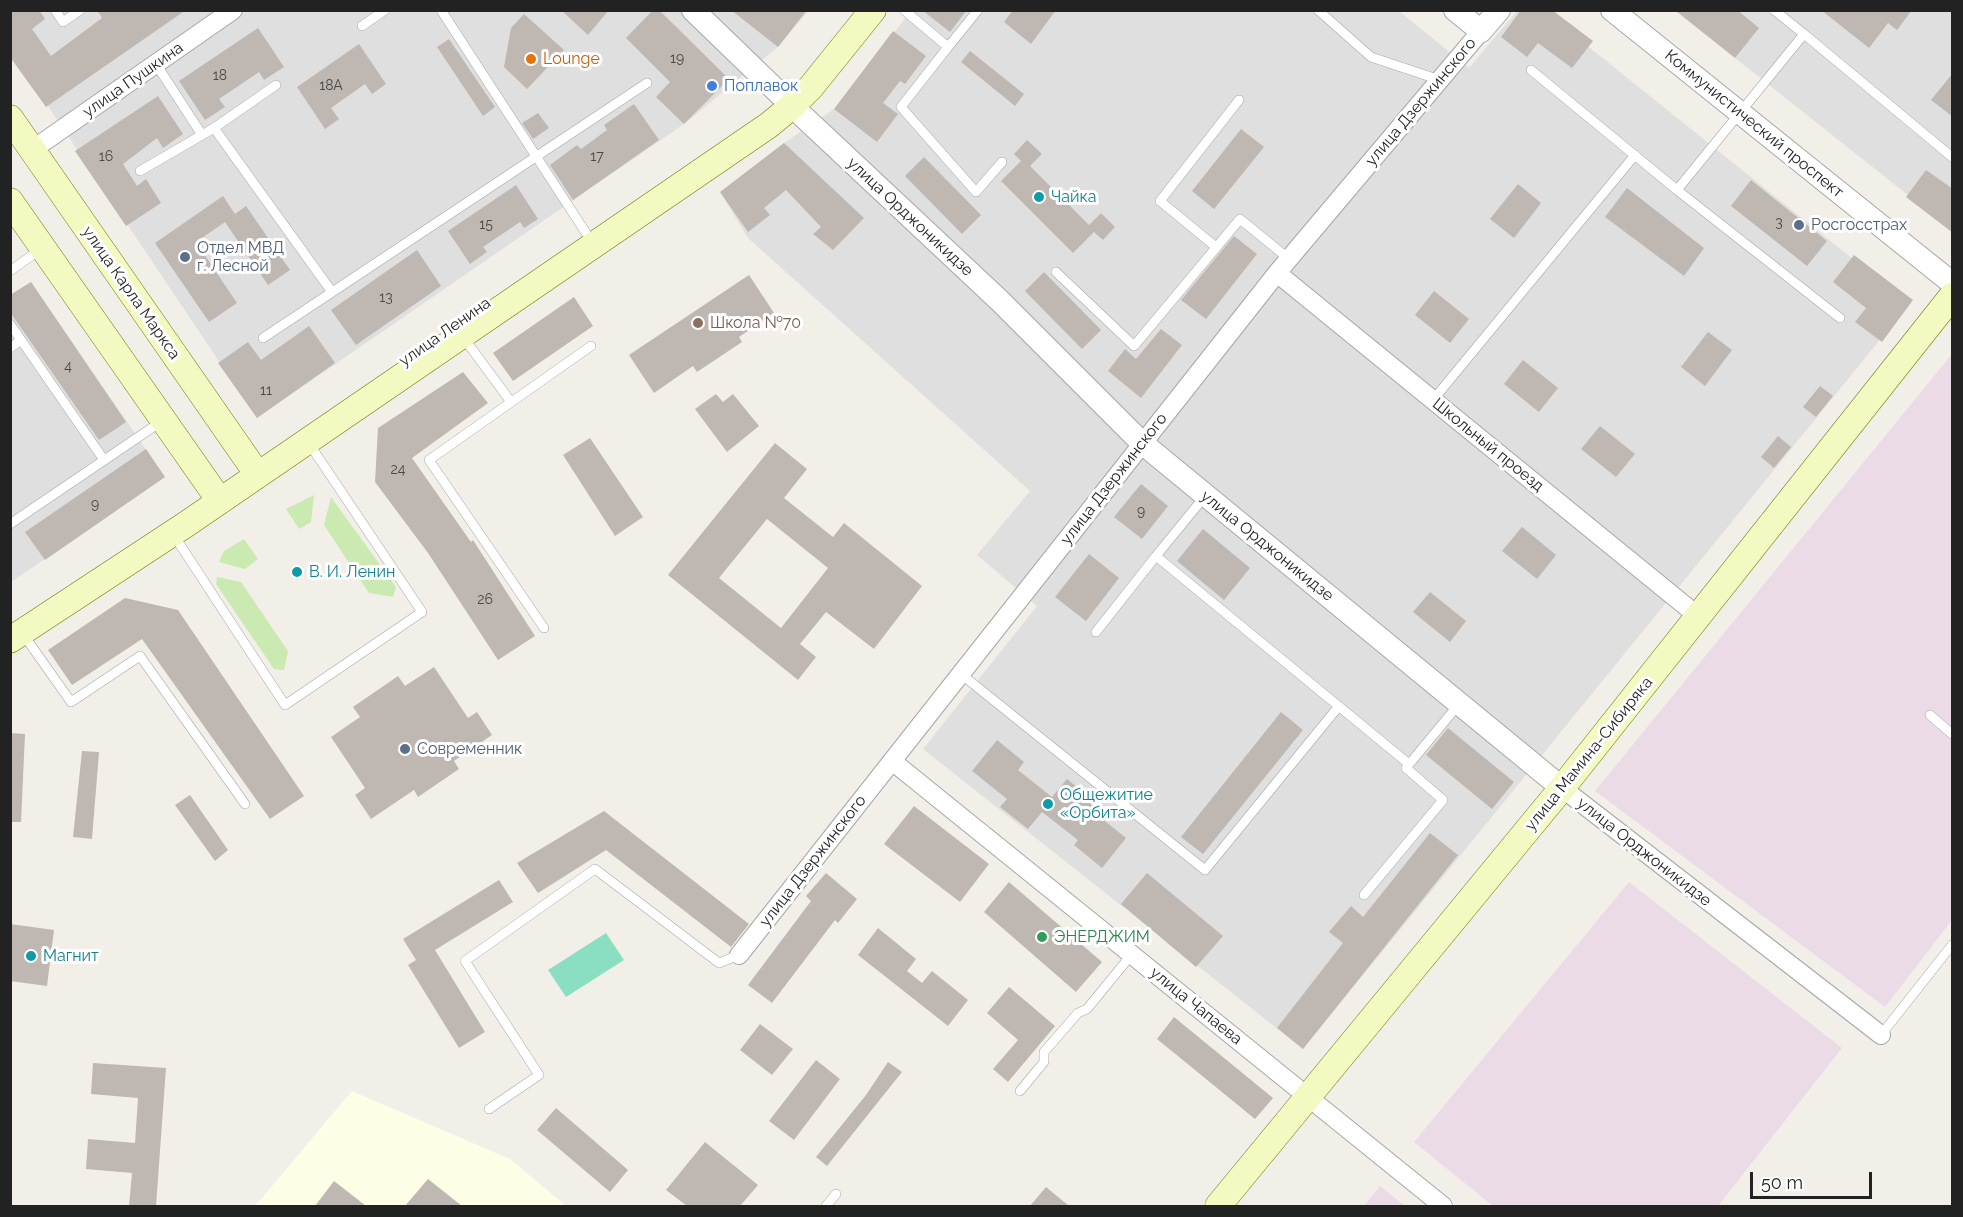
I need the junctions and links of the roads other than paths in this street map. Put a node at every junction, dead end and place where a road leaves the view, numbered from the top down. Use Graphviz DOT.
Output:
graph roads {
  1 [pos="55,10"];
  2 [pos="80,10"];
  3 [pos="233,10"];
  4 [pos="385,10"];
  5 [pos="441,10"];
  6 [pos="693,10"];
  7 [pos="857,10"];
  8 [pos="873,10"];
  9 [pos="904,10"];
  10 [pos="978,10"];
  11 [pos="1318,10"];
  12 [pos="1455,10"];
  13 [pos="1498,10"];
  14 [pos="1612,10"];
  15 [pos="1774,10"];
  16 [pos="362,26"];
  17 [pos="1481,31"];
  18 [pos="1804,34"];
  19 [pos="948,46"];
  20 [pos="156,64"];
  21 [pos="1532,70"];
  22 [pos="1440,80"];
  23 [pos="646,83"];
  24 [pos="276,85"];
  25 [pos="1239,100"];
  26 [pos="787,101"];
  27 [pos="1739,112"];
  28 [pos="10,118"];
  29 [pos="214,128"];
  30 [pos="202,135"];
  31 [pos="32,150"];
  32 [pos="1635,156"];
  33 [pos="535,157"];
  34 [pos="1953,158"];
  35 [pos="1002,162"];
  36 [pos="140,171"];
  37 [pos="1677,190"];
  38 [pos="10,201"];
  39 [pos="589,239"];
  40 [pos="1216,247"];
  41 [pos="43,248"];
  42 [pos="1283,266"];
  43 [pos="10,271"];
  44 [pos="1056,272"];
  45 [pos="1953,283"];
  46 [pos="332,292"];
  47 [pos="1953,296"];
  48 [pos="1840,318"];
  49 [pos="10,324"];
  50 [pos="458,331"];
  51 [pos="263,338"];
  52 [pos="21,340"];
  53 [pos="591,345"];
  54 [pos="10,348"];
  55 [pos="1433,400"];
  56 [pos="511,402"];
  57 [pos="164,420"];
  58 [pos="1142,443"];
  59 [pos="309,444"];
  60 [pos="104,460"];
  61 [pos="255,471"];
  62 [pos="1205,496"];
  63 [pos="217,497"];
  64 [pos="10,524"];
  65 [pos="174,535"];
  66 [pos="1156,556"];
  67 [pos="1700,617"];
  68 [pos="544,628"];
  69 [pos="1096,632"];
  70 [pos="14,633"];
  71 [pos="960,674"];
  72 [pos="1459,704"];
  73 [pos="1339,706"];
  74 [pos="1929,716"];
  75 [pos="1953,734"];
  76 [pos="892,761"];
  77 [pos="1409,764"];
  78 [pos="1562,788"];
  79 [pos="245,804"];
  80 [pos="1364,895"];
  81 [pos="1953,945"];
  82 [pos="1132,954"];
  83 [pos="739,955"];
  84 [pos="1881,1035"];
  85 [pos="1020,1091"];
  86 [pos="1309,1096"];
  87 [pos="489,1109"];
  88 [pos="836,1194"];
  89 [pos="826,1206"];
  90 [pos="1218,1206"];
  91 [pos="1443,1206"];
  1 -- 2 [label="lane"];
  3 -- 20 [label="street, улица Пушкина"];
  4 -- 16 [label="lane"];
  5 -- 33 [label="lane"];
  6 -- 26 [label="street, улица Орджоникидзе"];
  7 -- 26 [label="main road, улица Ленина"];
  8 -- 26 [label="main road"];
  9 -- 19 [label="lane"];
  10 -- 19 [label="lane"];
  11 -- 22 [label="lane"];
  12 -- 17 [label="street"];
  13 -- 17 [label="street, улица Дзержинского"];
  14 -- 27 [label="street, Коммунистический проспект"];
  15 -- 18 [label="lane"];
  17 -- 22 [label="street, улица Дзержинского"];
  18 -- 27 [label="lane"];
  18 -- 34 [label="lane"];
  19 -- 35 [label="lane"];
  20 -- 30 [label="lane"];
  20 -- 31 [label="street, улица Пушкина"];
  21 -- 32 [label="lane"];
  22 -- 42 [label="street, улица Дзержинского"];
  23 -- 33 [label="lane"];
  24 -- 29 [label="lane"];
  25 -- 40 [label="lane"];
  26 -- 39 [label="main road, улица Ленина"];
  26 -- 58 [label="street, улица Орджоникидзе"];
  27 -- 37 [label="lane"];
  27 -- 45 [label="street, Коммунистический проспект"];
  28 -- 31 [label="main road, улица Карла Маркса"];
  29 -- 30 [label="lane"];
  29 -- 46 [label="lane"];
  30 -- 36 [label="lane"];
  31 -- 61 [label="main road, улица Карла Маркса"];
  32 -- 37 [label="lane"];
  32 -- 55 [label="lane"];
  33 -- 39 [label="lane"];
  33 -- 46 [label="lane"];
  37 -- 48 [label="lane"];
  38 -- 41 [label="main road"];
  39 -- 50 [label="main road, улица Ленина"];
  40 -- 42 [label="lane"];
  40 -- 44 [label="lane"];
  41 -- 43 [label="lane"];
  41 -- 57 [label="main road"];
  42 -- 55 [label="street, Школьный проезд"];
  42 -- 58 [label="street, улица Дзержинского"];
  46 -- 51 [label="lane"];
  47 -- 67 [label="main road, улица Мамина-Сибиряка"];
  49 -- 52 [label="lane"];
  50 -- 56 [label="lane"];
  50 -- 59 [label="main road, улица Ленина"];
  52 -- 54 [label="lane"];
  52 -- 60 [label="lane"];
  53 -- 56 [label="lane"];
  55 -- 67 [label="street, Школьный проезд"];
  56 -- 68 [label="lane"];
  57 -- 60 [label="lane"];
  57 -- 63 [label="main road"];
  58 -- 62 [label="street, улица Орджоникидзе"];
  58 -- 71 [label="street, улица Дзержинского"];
  59 -- 61 [label="main road, улица Ленина"];
  59 -- 65 [label="lane"];
  60 -- 64 [label="lane"];
  61 -- 63 [label="main road, улица Ленина"];
  62 -- 66 [label="lane"];
  62 -- 72 [label="street, улица Орджоникидзе"];
  63 -- 65 [label="main road, улица Ленина"];
  65 -- 70 [label="main road, улица Ленина"];
  66 -- 69 [label="lane"];
  66 -- 73 [label="lane"];
  67 -- 78 [label="main road, улица Мамина-Сибиряка"];
  70 -- 79 [label="lane"];
  71 -- 73 [label="lane"];
  71 -- 76 [label="street, улица Дзержинского"];
  72 -- 77 [label="lane"];
  72 -- 78 [label="street, улица Орджоникидзе"];
  73 -- 77 [label="lane"];
  74 -- 75 [label="lane"];
  76 -- 82 [label="street, улица Чапаева"];
  76 -- 83 [label="street, улица Дзержинского"];
  77 -- 80 [label="lane"];
  78 -- 84 [label="street, улица Орджоникидзе"];
  78 -- 86 [label="main road, улица Мамина-Сибиряка"];
  81 -- 84 [label="lane"];
  82 -- 85 [label="lane"];
  82 -- 86 [label="street, улица Чапаева"];
  83 -- 87 [label="lane"];
  86 -- 90 [label="main road, улица Мамина-Сибиряка"];
  86 -- 91 [label="street, улица Чапаева"];
  88 -- 89 [label="lane"];
}
